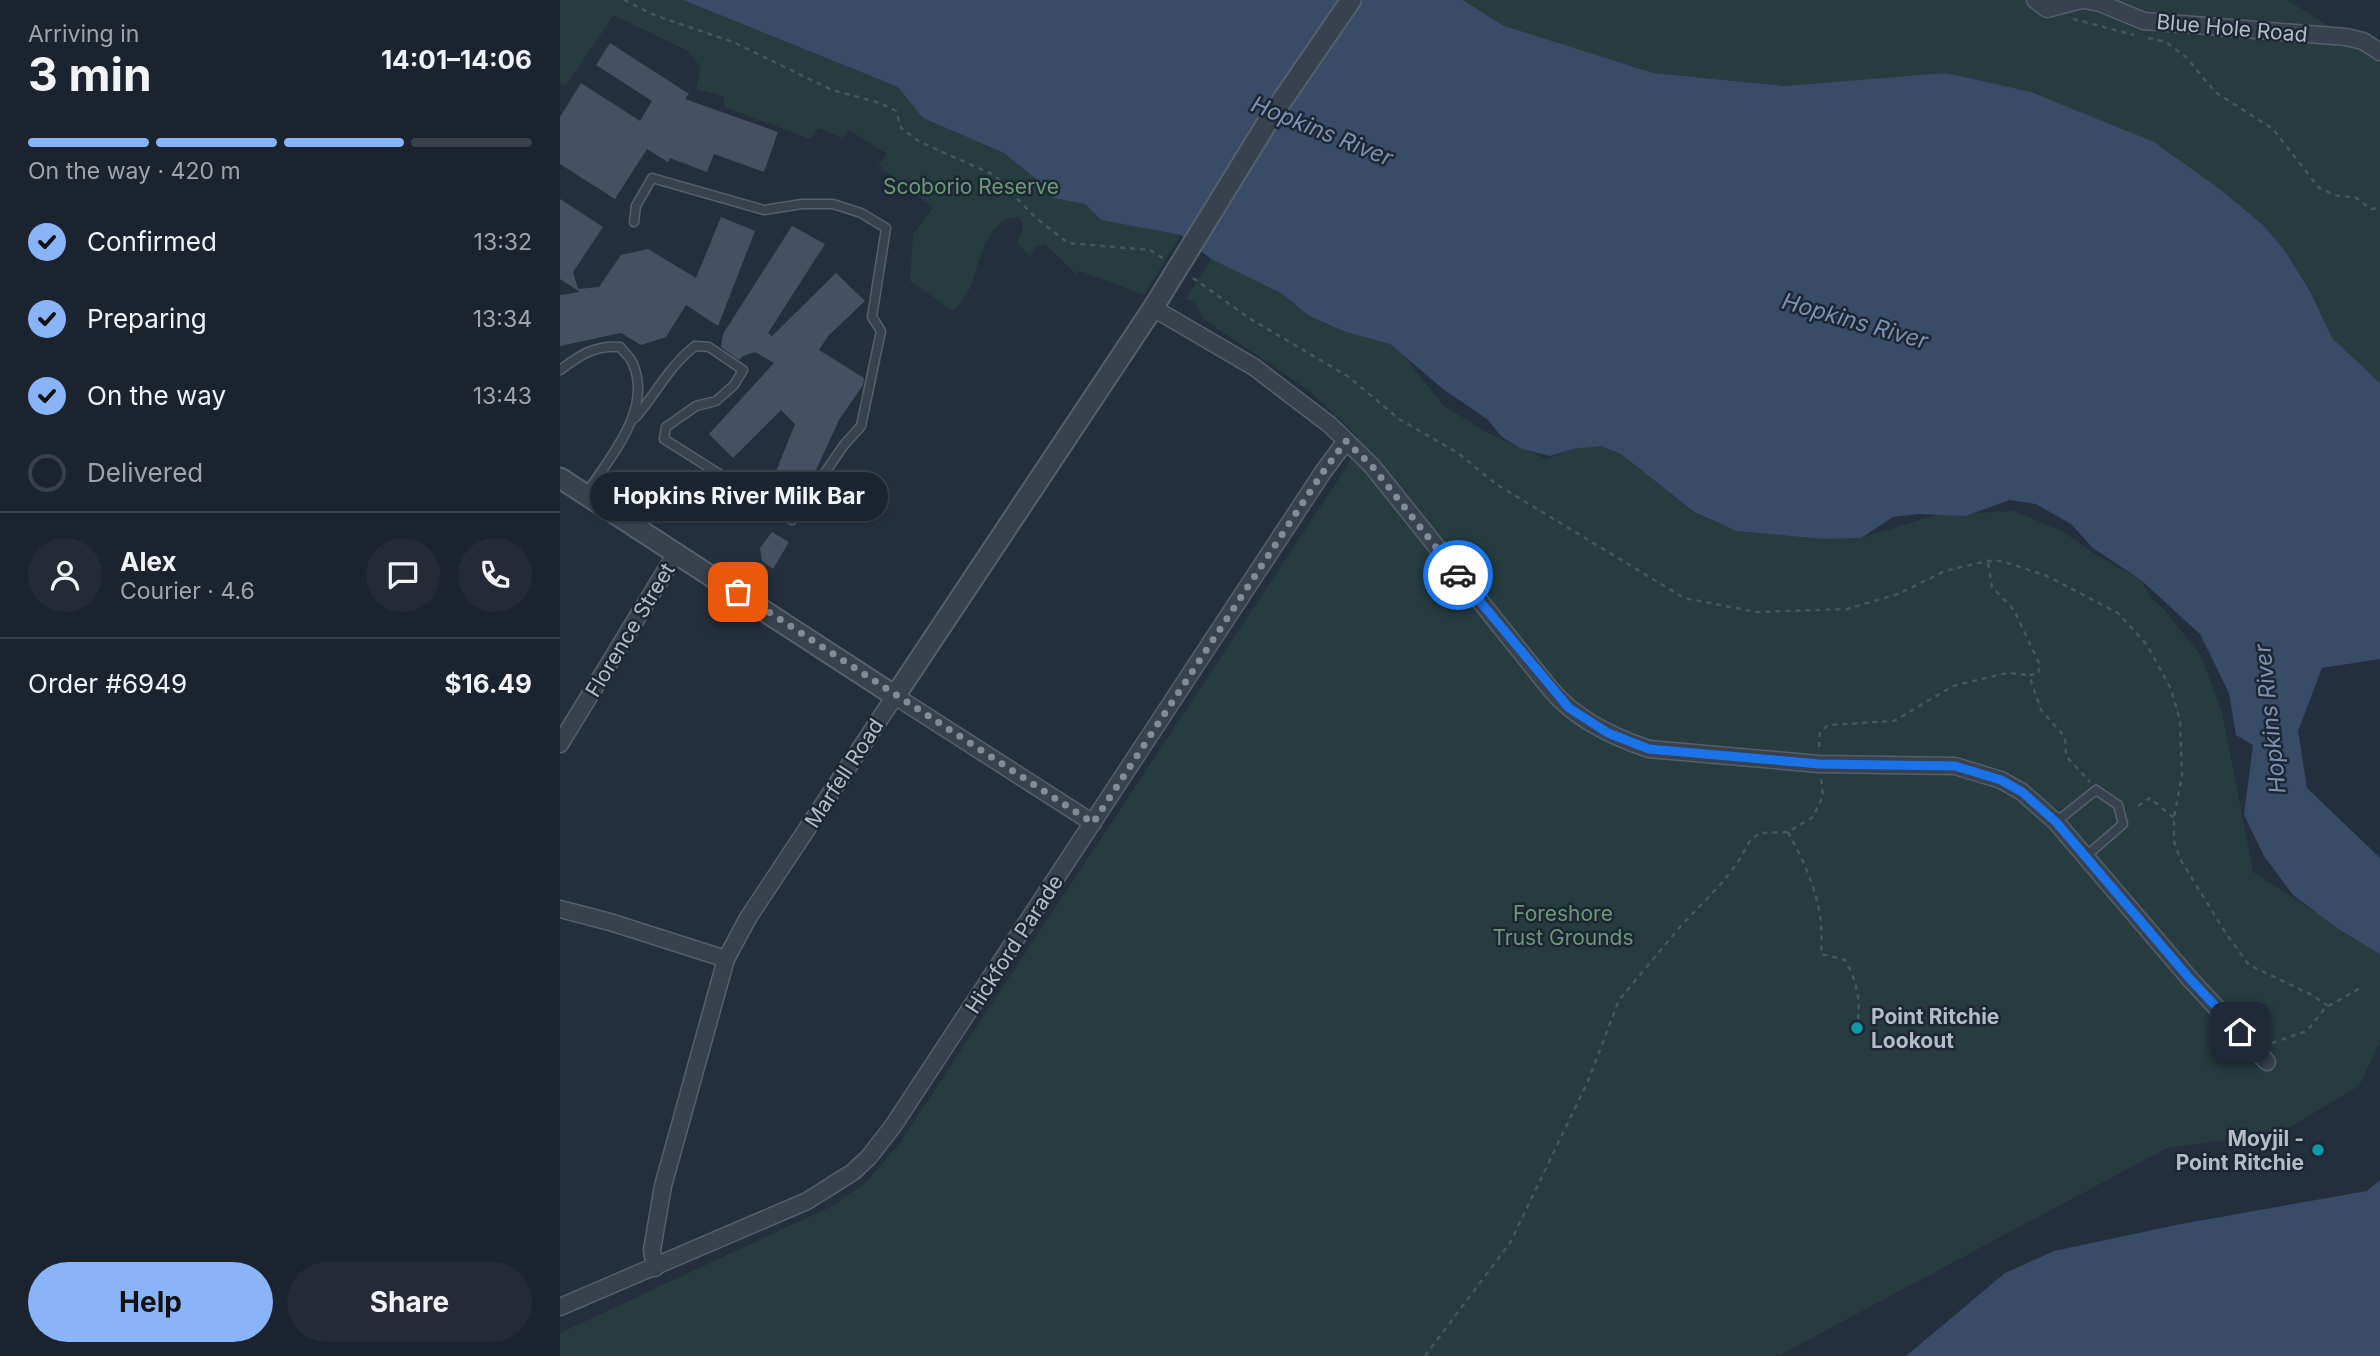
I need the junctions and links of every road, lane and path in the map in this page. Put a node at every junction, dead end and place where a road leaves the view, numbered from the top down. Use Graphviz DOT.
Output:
graph roads {
  1 [pos="624,0"];
  2 [pos="1351,0"];
  3 [pos="2083,0"];
  4 [pos="2041,4"];
  5 [pos="2380,52"];
  6 [pos="2380,208"];
  7 [pos="634,222"];
  8 [pos="1182,260"];
  9 [pos="1153,308"];
  10 [pos="560,370"];
  11 [pos="635,418"];
  12 [pos="1346,441"];
  13 [pos="560,478"];
  14 [pos="586,494"];
  15 [pos="677,552"];
  16 [pos="1987,561"];
  17 [pos="2029,675"];
  18 [pos="895,696"];
  19 [pos="560,744"];
  20 [pos="1819,764"];
  21 [pos="2096,790"];
  22 [pos="2138,806"];
  23 [pos="2174,818"];
  24 [pos="2056,822"];
  25 [pos="1093,823"];
  26 [pos="1788,832"];
  27 [pos="2085,857"];
  28 [pos="560,909"];
  29 [pos="726,959"];
  30 [pos="2362,987"];
  31 [pos="2328,1006"];
  32 [pos="1857,1028"];
  33 [pos="2255,1049"];
  34 [pos="2267,1062"];
  35 [pos="655,1268"];
  36 [pos="560,1307"];
  37 [pos="1425,1356"];
  1 -- 8 [label="path"];
  2 -- 8 [label="street, Marfell Road"];
  3 -- 4 [label="street, Blue Hole Road"];
  3 -- 5 [label="street, Blue Hole Road"];
  4 -- 6 [label="path"];
  7 -- 11 [label="lane"];
  8 -- 9 [label="street, Marfell Road"];
  8 -- 16 [label="path"];
  9 -- 12 [label="street"];
  9 -- 18 [label="street, Marfell Road"];
  10 -- 11 [label="lane"];
  11 -- 14 [label="lane"];
  12 -- 20 [label="street"];
  12 -- 25 [label="street, Hickford Parade"];
  13 -- 14 [label="street"];
  14 -- 15 [label="street"];
  15 -- 18 [label="street"];
  15 -- 19 [label="street, Florence Street"];
  16 -- 17 [label="path"];
  16 -- 23 [label="path"];
  17 -- 20 [label="path"];
  17 -- 21 [label="path"];
  18 -- 25 [label="street"];
  18 -- 29 [label="street, Marfell Road"];
  20 -- 24 [label="street"];
  20 -- 26 [label="path"];
  21 -- 24 [label="lane"];
  21 -- 27 [label="lane"];
  22 -- 23 [label="path"];
  23 -- 31 [label="path"];
  24 -- 27 [label="street"];
  25 -- 35 [label="street, Hickford Parade"];
  26 -- 32 [label="path"];
  26 -- 37 [label="path"];
  27 -- 33 [label="street"];
  28 -- 29 [label="street"];
  29 -- 35 [label="street, Marfell Road"];
  30 -- 31 [label="path"];
  31 -- 33 [label="path"];
  33 -- 34 [label="street"];
  35 -- 36 [label="street, Hickford Parade"];
}
